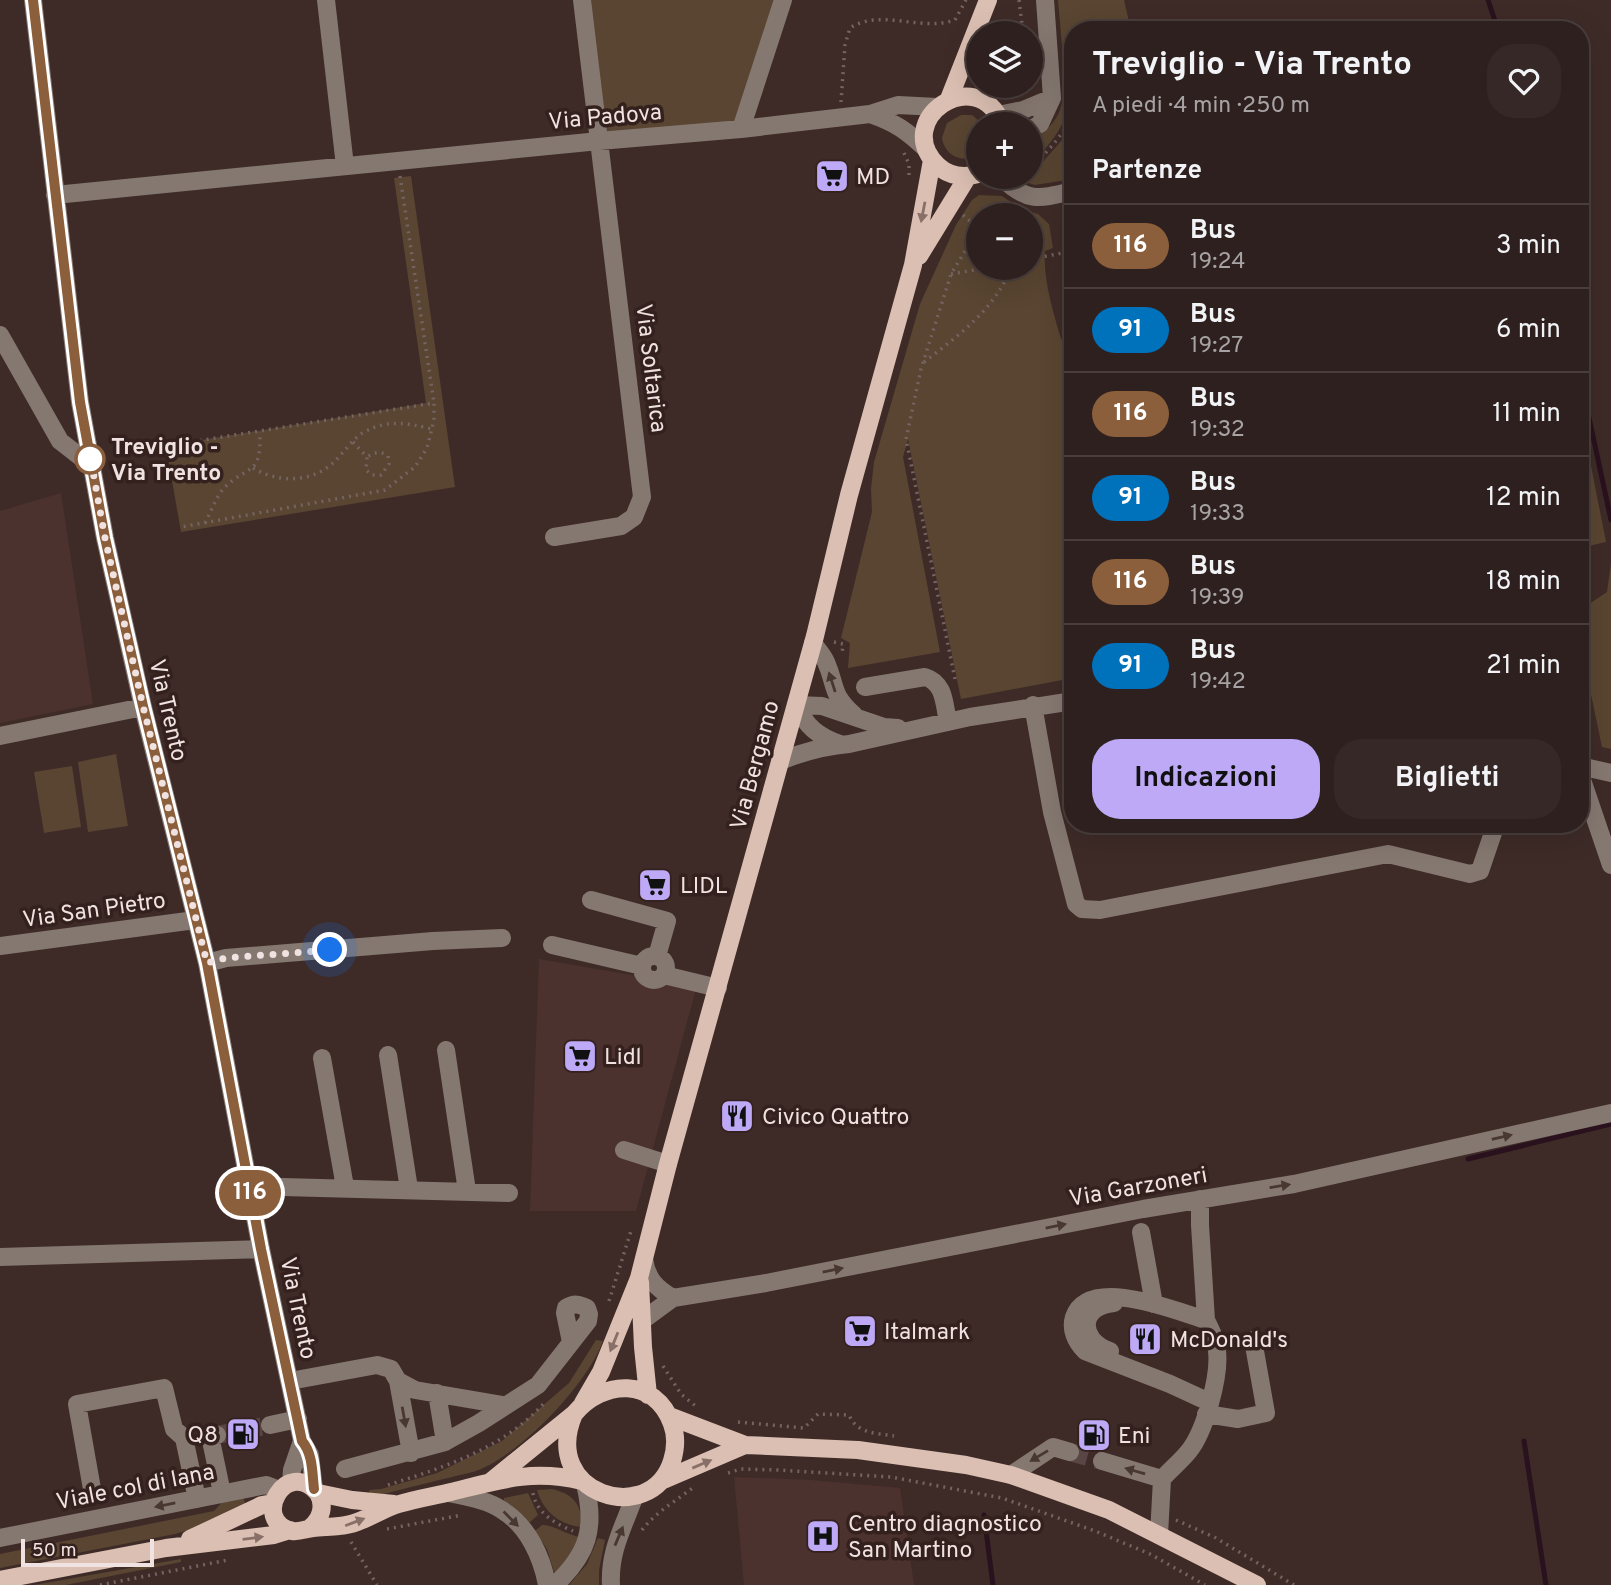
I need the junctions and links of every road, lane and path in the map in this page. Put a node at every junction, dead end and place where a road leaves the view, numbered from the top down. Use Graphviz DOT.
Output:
graph roads {
  1 [pos="33,0"];
  2 [pos="326,0"];
  3 [pos="582,0"];
  4 [pos="783,0"];
  5 [pos="966,0"];
  6 [pos="989,0"];
  7 [pos="1019,0"];
  8 [pos="1045,0"];
  9 [pos="987,21"];
  10 [pos="1022,21"];
  11 [pos="968,98"];
  12 [pos="1052,98"];
  13 [pos="943,103"];
  14 [pos="848,106"];
  15 [pos="1018,112"];
  16 [pos="870,114"];
  17 [pos="1043,118"];
  18 [pos="741,129"];
  19 [pos="599,141"];
  20 [pos="902,151"];
  21 [pos="929,155"];
  22 [pos="398,161"];
  23 [pos="345,166"];
  24 [pos="966,175"];
  25 [pos="909,182"];
  26 [pos="966,186"];
  27 [pos="1013,189"];
  28 [pos="1064,193"];
  29 [pos="55,195"];
  30 [pos="961,213"];
  31 [pos="966,218"];
  32 [pos="966,249"];
  33 [pos="1064,253"];
  34 [pos="1043,257"];
  35 [pos="913,265"];
  36 [pos="966,271"];
  37 [pos="951,274"];
  38 [pos="1004,280"];
  39 [pos="0,335"];
  40 [pos="923,364"];
  41 [pos="434,403"];
  42 [pos="432,429"];
  43 [pos="260,431"];
  44 [pos="353,442"];
  45 [pos="145,452"];
  46 [pos="367,457"];
  47 [pos="92,466"];
  48 [pos="253,468"];
  49 [pos="205,523"];
  50 [pos="181,527"];
  51 [pos="554,537"];
  52 [pos="813,643"];
  53 [pos="955,679"];
  54 [pos="865,687"];
  55 [pos="1064,702"];
  56 [pos="796,705"];
  57 [pos="1033,705"];
  58 [pos="143,706"];
  59 [pos="857,717"];
  60 [pos="948,722"];
  61 [pos="922,728"];
  62 [pos="0,736"];
  63 [pos="840,744"];
  64 [pos="780,761"];
  65 [pos="1589,768"];
  66 [pos="1611,773"];
  67 [pos="1589,800"];
  68 [pos="1493,833"];
  69 [pos="1611,865"];
  70 [pos="591,900"];
  71 [pos="195,920"];
  72 [pos="502,938"];
  73 [pos="552,945"];
  74 [pos="0,946"];
  75 [pos="649,961"];
  76 [pos="207,963"];
  77 [pos="718,988"];
  78 [pos="446,1050"];
  79 [pos="388,1055"];
  80 [pos="322,1058"];
  81 [pos="1611,1113"];
  82 [pos="624,1150"];
  83 [pos="668,1164"];
  84 [pos="249,1186"];
  85 [pos="345,1187"];
  86 [pos="409,1189"];
  87 [pos="467,1191"];
  88 [pos="509,1193"];
  89 [pos="1200,1199"];
  90 [pos="633,1224"];
  91 [pos="1141,1232"];
  92 [pos="261,1249"];
  93 [pos="0,1257"];
  94 [pos="644,1259"];
  95 [pos="639,1278"];
  96 [pos="673,1298"];
  97 [pos="1162,1307"];
  98 [pos="605,1312"];
  99 [pos="643,1320"];
  100 [pos="1206,1320"];
  101 [pos="1254,1340"];
  102 [pos="571,1342"];
  103 [pos="290,1381"];
  104 [pos="398,1381"];
  105 [pos="437,1393"];
  106 [pos="648,1395"];
  107 [pos="503,1405"];
  108 [pos="1207,1408"];
  109 [pos="579,1409"];
  110 [pos="669,1416"];
  111 [pos="298,1419"];
  112 [pos="270,1425"];
  113 [pos="217,1435"];
  114 [pos="302,1441"];
  115 [pos="445,1442"];
  116 [pos="745,1446"];
  117 [pos="411,1452"];
  118 [pos="1070,1452"];
  119 [pos="1102,1461"];
  120 [pos="345,1469"];
  121 [pos="721,1475"];
  122 [pos="1011,1475"];
  123 [pos="1162,1479"];
  124 [pos="660,1481"];
  125 [pos="584,1482"];
  126 [pos="489,1483"];
  127 [pos="703,1483"];
  128 [pos="92,1489"];
  129 [pos="316,1491"];
  130 [pos="281,1492"];
  131 [pos="222,1493"];
  132 [pos="449,1493"];
  133 [pos="635,1496"];
  134 [pos="197,1499"];
  135 [pos="397,1504"];
  136 [pos="346,1526"];
  137 [pos="310,1528"];
  138 [pos="290,1530"];
  139 [pos="619,1534"];
  140 [pos="1159,1535"];
  141 [pos="0,1538"];
  142 [pos="166,1548"];
  143 [pos="0,1580"];
  144 [pos="377,1585"];
  145 [pos="547,1585"];
  146 [pos="555,1585"];
  147 [pos="611,1585"];
  148 [pos="1205,1585"];
  149 [pos="1257,1585"];
  1 -- 29 [label="street, Via Trento"];
  2 -- 23 [label="street"];
  3 -- 19 [label="street, Via Soltarica"];
  4 -- 18 [label="street"];
  5 -- 14 [label="path"];
  6 -- 9 [label="main road, Via Bergamo"];
  6 -- 13 [label="main road, Via Bergamo"];
  7 -- 10 [label="path"];
  8 -- 12 [label="street"];
  11 -- 13 [label="main road"];
  12 -- 15 [label="street"];
  12 -- 17 [label="street"];
  13 -- 16 [label="street, Via Padova"];
  13 -- 21 [label="main road, Via Bergamo"];
  16 -- 18 [label="street, Via Padova"];
  16 -- 21 [label="street, Via Padova"];
  18 -- 19 [label="street, Via Padova"];
  19 -- 22 [label="street, Via Padova"];
  19 -- 51 [label="street, Via Soltarica"];
  20 -- 25 [label="path"];
  21 -- 24 [label="main road, Via Bergamo"];
  21 -- 35 [label="main road, Via Bergamo, one-way"];
  22 -- 23 [label="street, Via Padova"];
  22 -- 41 [label="path"];
  23 -- 29 [label="street, Via Padova"];
  26 -- 35 [label="main road, Via Bergamo"];
  27 -- 28 [label="street"];
  29 -- 47 [label="street, Via Trento"];
  30 -- 31 [label="path"];
  32 -- 37 [label="path"];
  33 -- 34 [label="path"];
  35 -- 52 [label="main road, Via Bergamo"];
  36 -- 37 [label="path"];
  37 -- 40 [label="path"];
  38 -- 40 [label="path"];
  39 -- 47 [label="street"];
  40 -- 53 [label="path"];
  41 -- 42 [label="path"];
  41 -- 43 [label="path"];
  42 -- 44 [label="path"];
  42 -- 49 [label="path"];
  43 -- 45 [label="path"];
  43 -- 48 [label="path"];
  44 -- 46 [label="path"];
  44 -- 48 [label="path"];
  46 -- 46 [label="path"];
  47 -- 58 [label="street, Via Trento"];
  48 -- 49 [label="path"];
  49 -- 50 [label="path"];
  52 -- 56 [label="main road, Via Bergamo"];
  59 -- 52 [label="street, one-way"];
  54 -- 60 [label="street"];
  55 -- 57 [label="street"];
  56 -- 59 [label="street"];
  56 -- 63 [label="street"];
  56 -- 64 [label="main road, Via Bergamo"];
  57 -- 60 [label="street"];
  57 -- 68 [label="street"];
  58 -- 62 [label="street"];
  58 -- 71 [label="street, Via Trento"];
  59 -- 61 [label="street"];
  60 -- 61 [label="street"];
  61 -- 63 [label="street"];
  63 -- 64 [label="street"];
  64 -- 77 [label="main road, Via Bergamo"];
  65 -- 66 [label="street"];
  67 -- 69 [label="street"];
  70 -- 75 [label="street"];
  71 -- 74 [label="street, Via San Pietro"];
  71 -- 76 [label="street, Via Trento"];
  72 -- 76 [label="street"];
  73 -- 75 [label="street"];
  75 -- 77 [label="street"];
  76 -- 84 [label="street, Via Trento"];
  77 -- 83 [label="main road, Via Bergamo"];
  78 -- 87 [label="street"];
  79 -- 86 [label="street"];
  80 -- 85 [label="street"];
  89 -- 81 [label="street, Via Garzoneri, one-way"];
  82 -- 83 [label="street"];
  83 -- 94 [label="main road, Via Bergamo"];
  84 -- 85 [label="street"];
  84 -- 92 [label="street, Via Trento"];
  85 -- 86 [label="street"];
  86 -- 87 [label="street"];
  87 -- 88 [label="street"];
  96 -- 89 [label="street, Via Garzoneri, one-way"];
  89 -- 100 [label="street"];
  90 -- 98 [label="path"];
  91 -- 97 [label="street"];
  92 -- 93 [label="street"];
  92 -- 103 [label="street, Via Trento"];
  94 -- 95 [label="main road, Via Bergamo"];
  94 -- 96 [label="street"];
  95 -- 99 [label="main road, Via Bergamo"];
  95 -- 109 [label="main road, Via Bergamo, one-way"];
  96 -- 99 [label="street, Via Garzoneri"];
  97 -- 100 [label="street"];
  97 -- 108 [label="street"];
  99 -- 106 [label="main road, Via Bergamo"];
  100 -- 108 [label="street"];
  101 -- 108 [label="street"];
  102 -- 107 [label="street"];
  103 -- 104 [label="street"];
  103 -- 111 [label="street, Via Trento"];
  104 -- 105 [label="street"];
  104 -- 117 [label="street, one-way"];
  105 -- 107 [label="street"];
  105 -- 115 [label="street"];
  106 -- 109 [label="main road"];
  106 -- 110 [label="main road"];
  107 -- 115 [label="street"];
  108 -- 123 [label="street"];
  109 -- 125 [label="main road"];
  109 -- 126 [label="main road"];
  110 -- 116 [label="main road"];
  110 -- 124 [label="main road"];
  111 -- 112 [label="street"];
  111 -- 114 [label="street, Via Trento"];
  113 -- 131 [label="street"];
  114 -- 129 [label="street, Via Trento"];
  114 -- 130 [label="street, Via Trento"];
  115 -- 117 [label="street"];
  116 -- 122 [label="main road"];
  124 -- 116 [label="main road, one-way"];
  117 -- 120 [label="street"];
  118 -- 122 [label="street, one-way"];
  123 -- 119 [label="street, one-way"];
  121 -- 148 [label="path"];
  122 -- 140 [label="main road"];
  123 -- 140 [label="street"];
  124 -- 133 [label="main road"];
  125 -- 126 [label="main road"];
  125 -- 133 [label="main road"];
  125 -- 146 [label="street"];
  126 -- 132 [label="main road"];
  127 -- 139 [label="path"];
  128 -- 134 [label="street"];
  129 -- 130 [label="main road"];
  129 -- 135 [label="main road"];
  129 -- 137 [label="main road"];
  130 -- 131 [label="street, Viale col di lana"];
  130 -- 138 [label="main road"];
  130 -- 142 [label="main road"];
  131 -- 134 [label="street, Viale col di lana"];
  132 -- 135 [label="main road"];
  132 -- 145 [label="street, one-way"];
  133 -- 139 [label="street"];
  134 -- 141 [label="street, Viale col di lana, one-way"];
  136 -- 135 [label="main road, one-way"];
  136 -- 137 [label="main road"];
  136 -- 144 [label="path"];
  137 -- 138 [label="main road"];
  142 -- 138 [label="main road, one-way"];
  147 -- 139 [label="street, one-way"];
  140 -- 149 [label="main road"];
  142 -- 143 [label="main road"];
}
